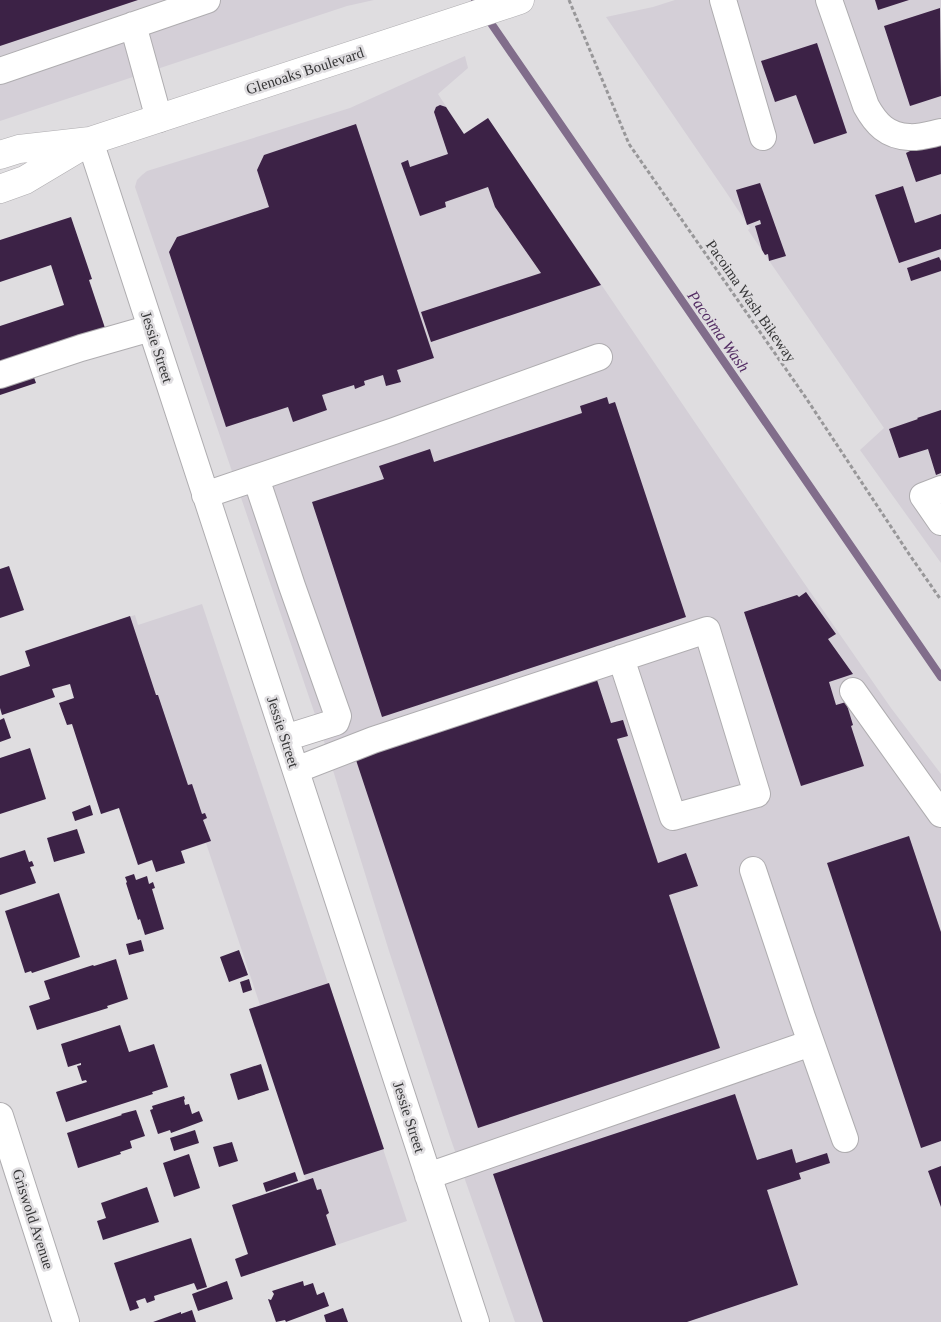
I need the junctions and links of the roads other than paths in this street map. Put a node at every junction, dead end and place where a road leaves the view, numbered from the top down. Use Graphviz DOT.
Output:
graph roads {
  1 [pos="207,0"];
  2 [pos="520,0"];
  3 [pos="723,0"];
  4 [pos="829,0"];
  5 [pos="133,25"];
  6 [pos="0,71"];
  7 [pos="159,118"];
  8 [pos="941,132"];
  9 [pos="764,136"];
  10 [pos="90,141"];
  11 [pos="0,155"];
  12 [pos="0,189"];
  13 [pos="151,328"];
  14 [pos="599,357"];
  15 [pos="0,375"];
  16 [pos="256,478"];
  17 [pos="941,489"];
  18 [pos="205,495"];
  19 [pos="941,522"];
  20 [pos="621,658"];
  21 [pos="853,692"];
  22 [pos="285,738"];
  23 [pos="296,770"];
  24 [pos="941,814"];
  25 [pos="752,870"];
  26 [pos="811,1044"];
  27 [pos="0,1116"];
  28 [pos="845,1139"];
  29 [pos="428,1176"];
  30 [pos="66,1322"];
  31 [pos="476,1322"];
  1 -- 5 [label="street"];
  2 -- 7 [label="main road, Glenoaks Boulevard"];
  3 -- 9 [label="street"];
  4 -- 8 [label="street"];
  5 -- 6 [label="street"];
  5 -- 7 [label="street"];
  7 -- 10 [label="main road, Glenoaks Boulevard"];
  10 -- 11 [label="main road, Glenoaks Boulevard"];
  10 -- 12 [label="main road, Glenoaks Boulevard"];
  10 -- 13 [label="street, Jessie Street"];
  13 -- 15 [label="street"];
  13 -- 18 [label="street, Jessie Street"];
  14 -- 16 [label="street"];
  16 -- 18 [label="street"];
  16 -- 22 [label="street"];
  17 -- 19 [label="street"];
  18 -- 22 [label="street, Jessie Street"];
  20 -- 20 [label="street"];
  20 -- 23 [label="street"];
  21 -- 24 [label="street"];
  22 -- 23 [label="street, Jessie Street"];
  23 -- 29 [label="street, Jessie Street"];
  25 -- 26 [label="street"];
  26 -- 28 [label="street"];
  26 -- 29 [label="street"];
  27 -- 30 [label="street, Griswold Avenue"];
  29 -- 31 [label="street, Jessie Street"];
}
